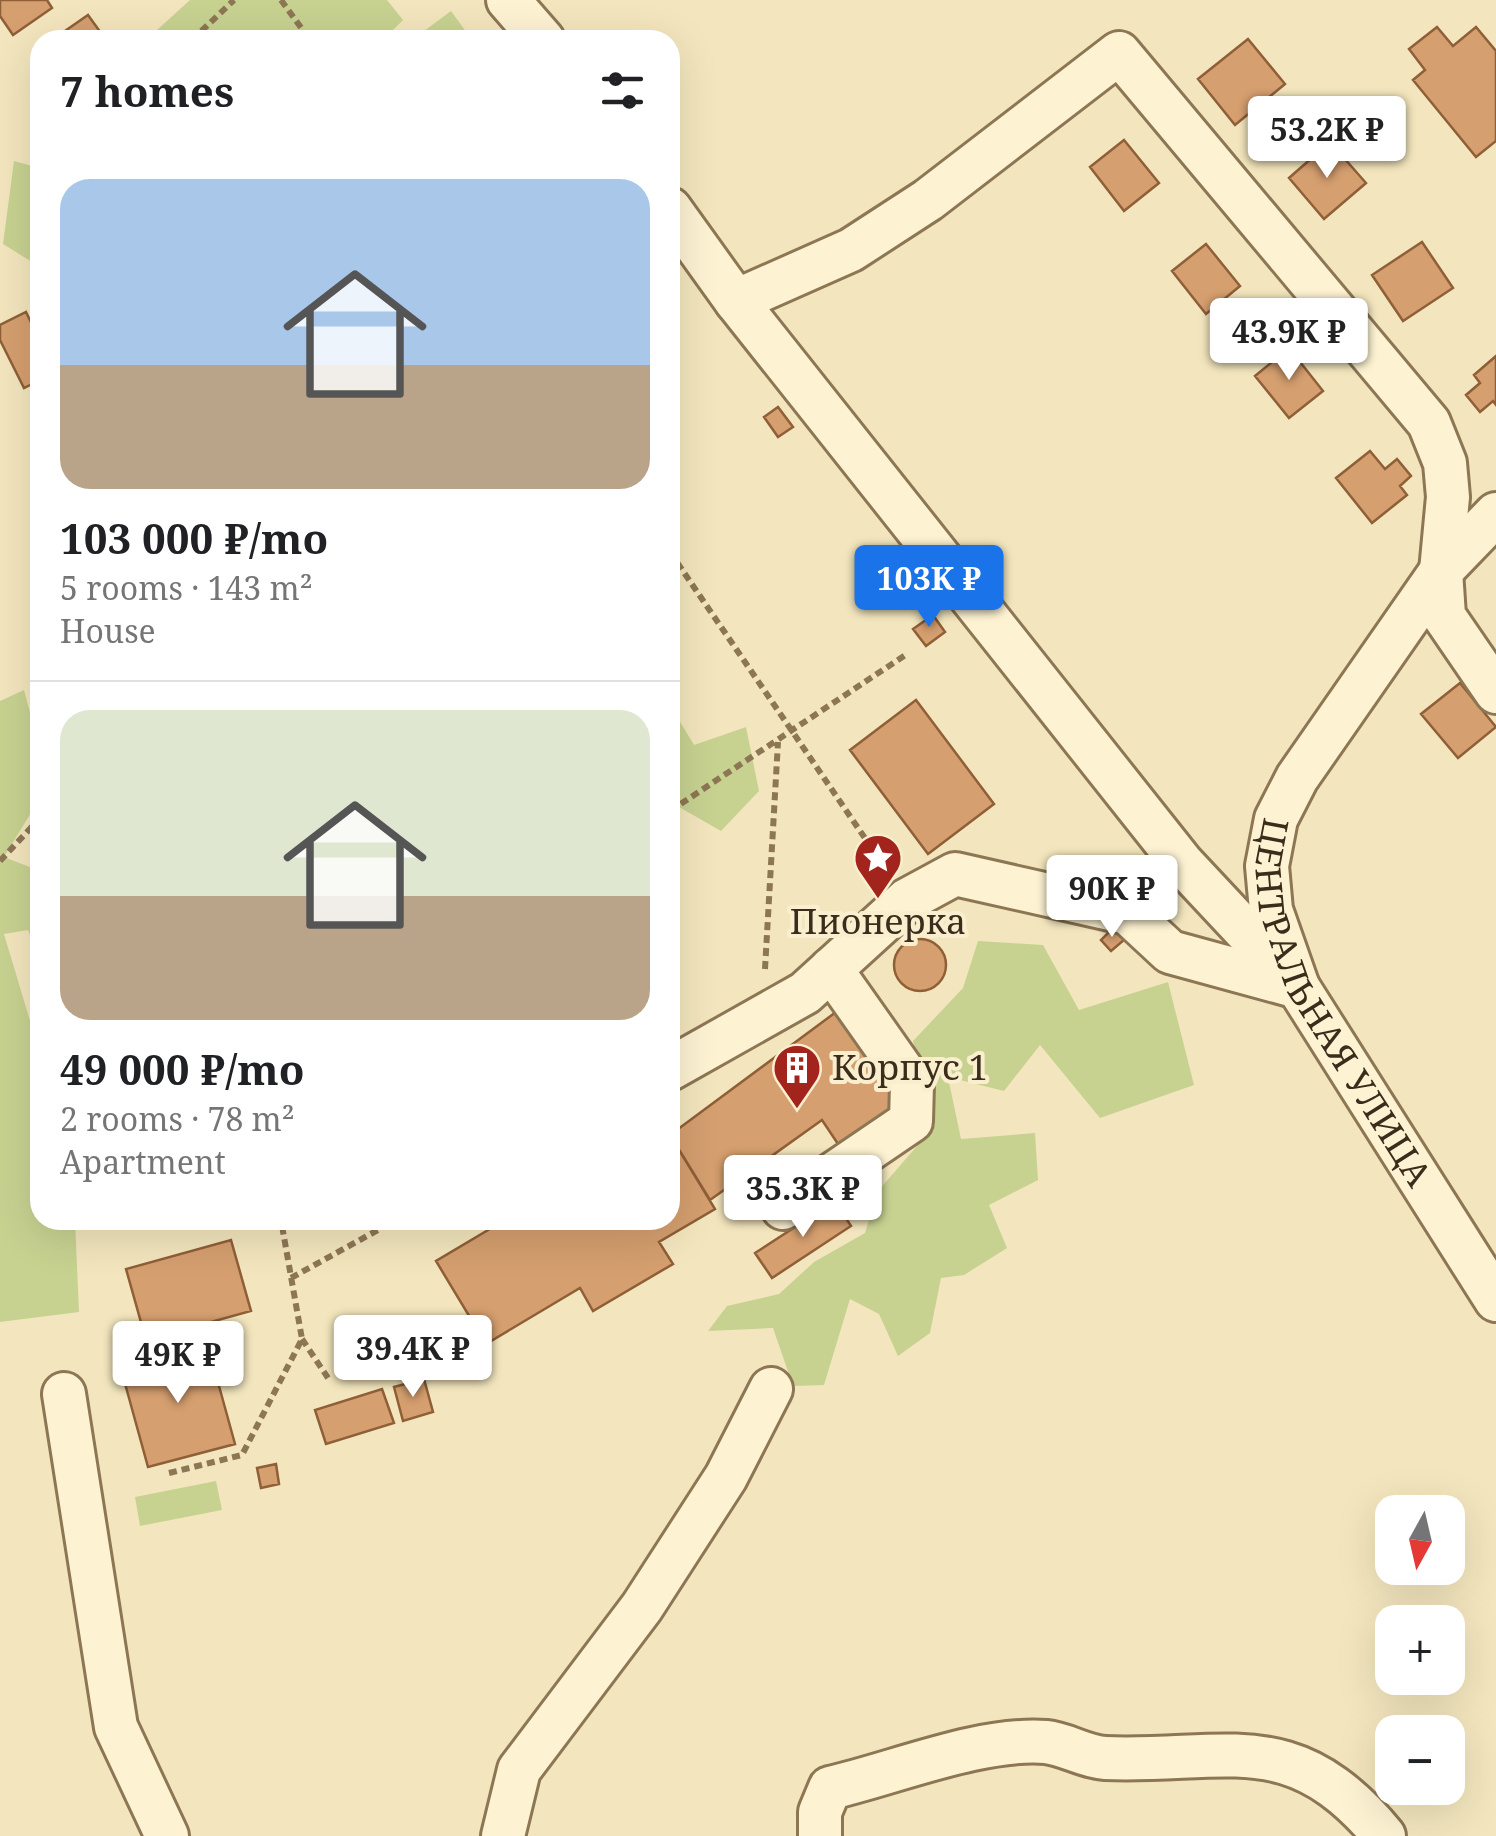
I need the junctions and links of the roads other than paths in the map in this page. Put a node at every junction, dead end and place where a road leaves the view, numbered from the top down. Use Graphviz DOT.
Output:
graph roads {
  1 [pos="508,0"];
  2 [pos="535,30"];
  3 [pos="680,222"];
  4 [pos="736,302"];
  5 [pos="1496,514"];
  6 [pos="1441,571"];
  7 [pos="1496,692"];
  8 [pos="831,969"];
  9 [pos="1298,987"];
  10 [pos="680,1064"];
  11 [pos="783,1208"];
  12 [pos="1496,1300"];
  13 [pos="771,1389"];
  14 [pos="64,1394"];
  15 [pos="167,1836"];
  16 [pos="503,1836"];
  17 [pos="820,1836"];
  18 [pos="1384,1836"];
  1 -- 2 [label="street"];
  3 -- 4 [label="street"];
  4 -- 6 [label="street"];
  4 -- 9 [label="street"];
  5 -- 6 [label="street, ЦЕНТРАЛЬНАЯ УЛИЦА"];
  6 -- 7 [label="street"];
  6 -- 9 [label="street, ЦЕНТРАЛЬНАЯ УЛИЦА"];
  8 -- 9 [label="street"];
  8 -- 10 [label="street"];
  8 -- 11 [label="street"];
  9 -- 12 [label="street, ЦЕНТРАЛЬНАЯ УЛИЦА"];
  13 -- 16 [label="street"];
  14 -- 15 [label="street"];
  17 -- 18 [label="street"];
}
